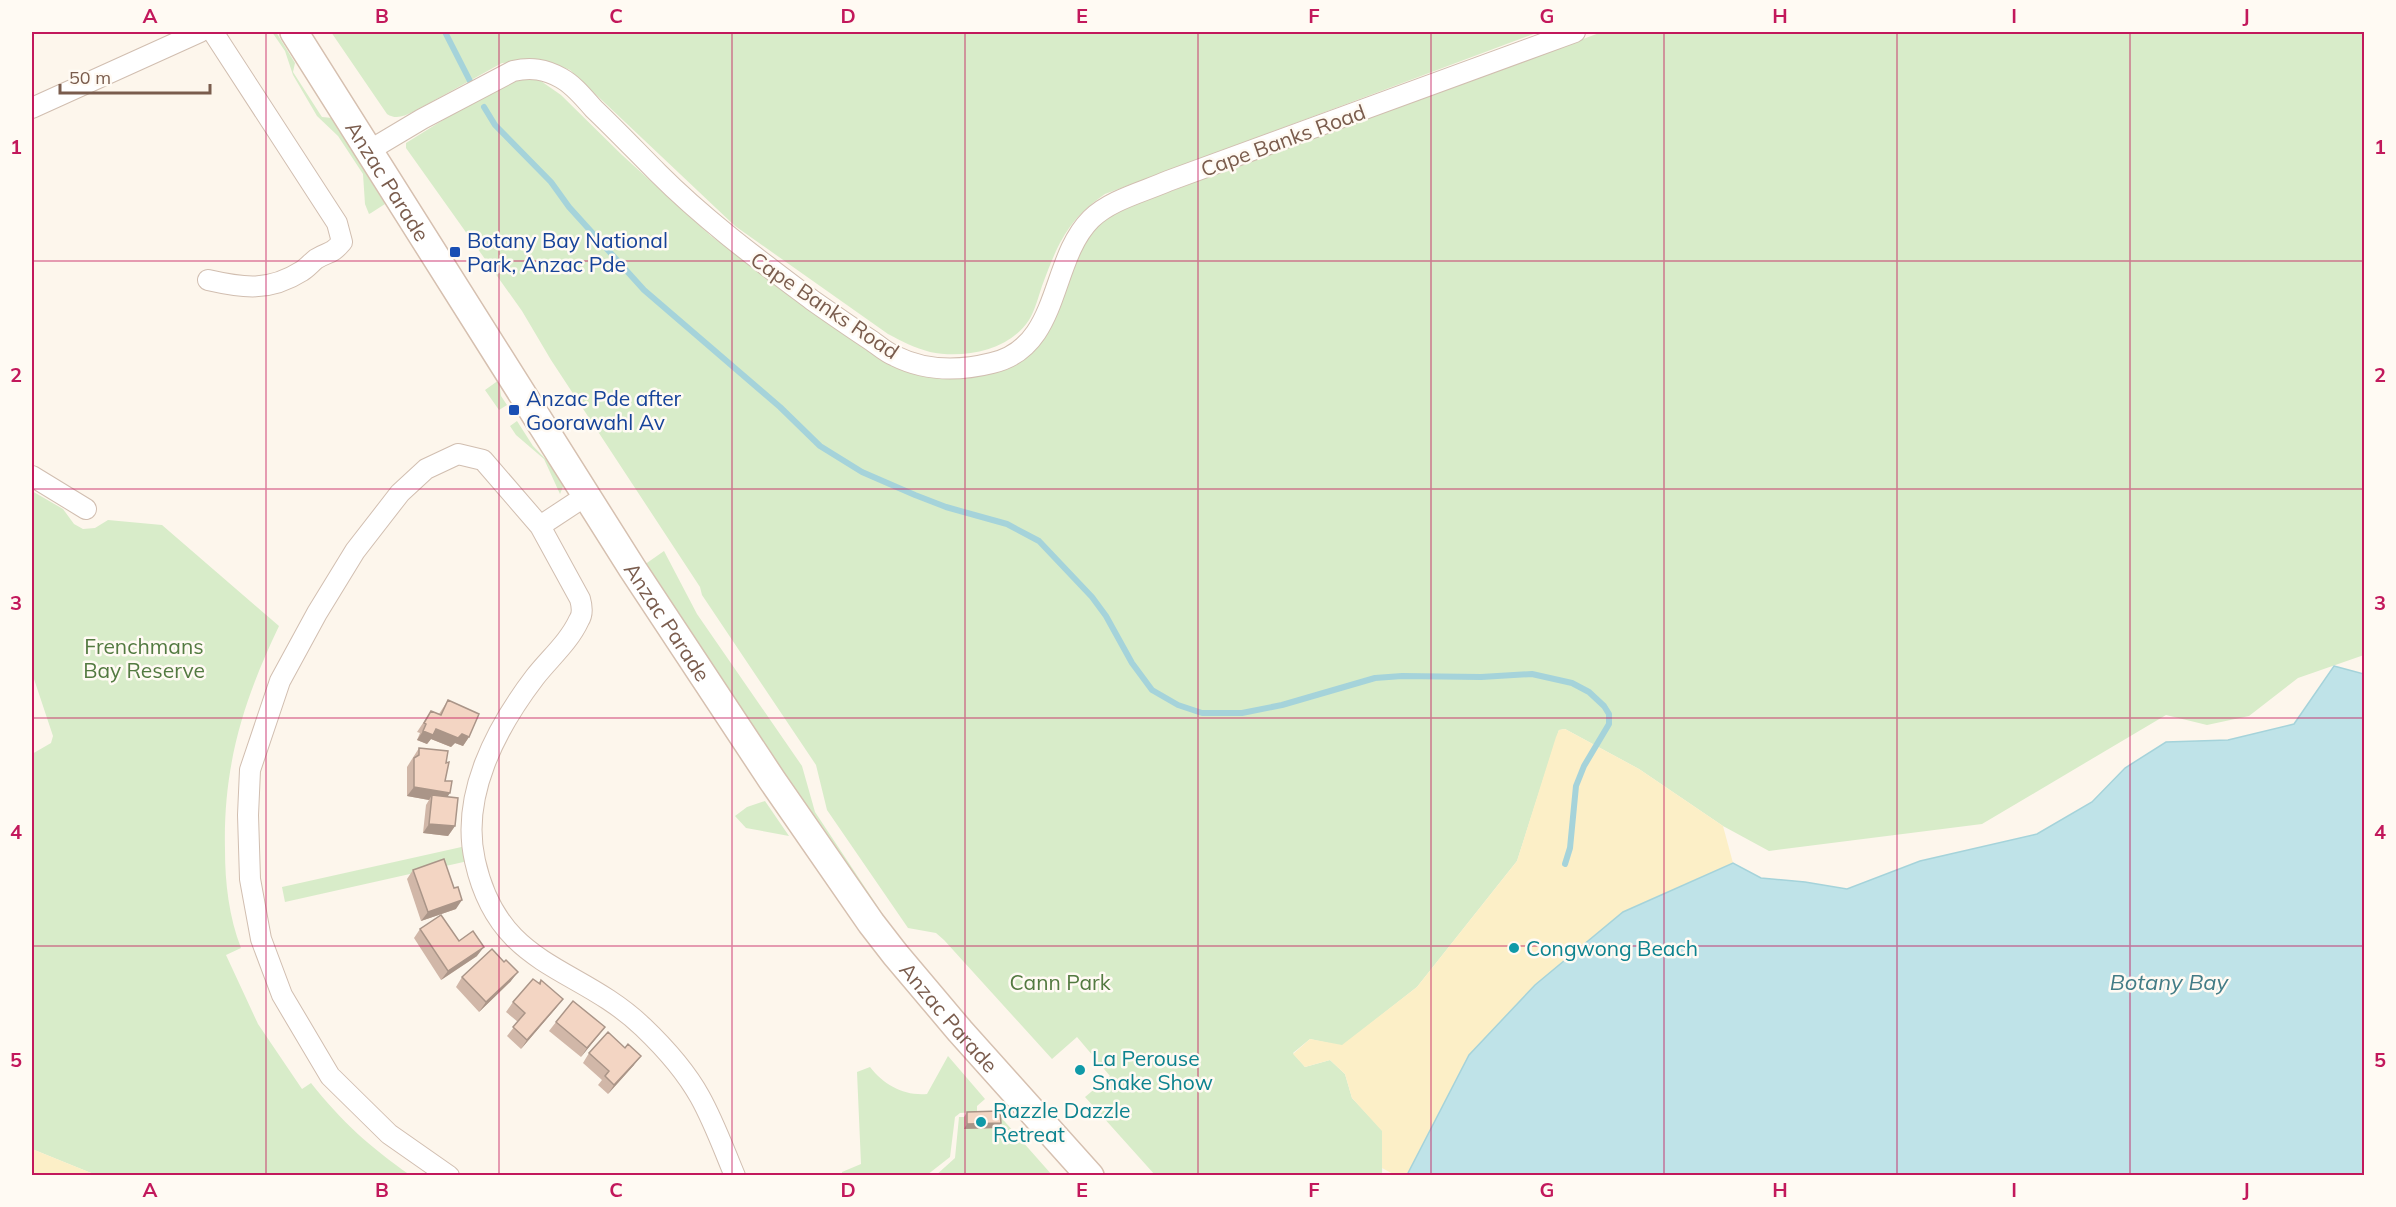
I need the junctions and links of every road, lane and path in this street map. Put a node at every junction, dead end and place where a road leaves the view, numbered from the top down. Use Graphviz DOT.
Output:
graph roads {
  1 [pos="200,32"];
  2 [pos="213,32"];
  3 [pos="294,32"];
  4 [pos="1575,32"];
  5 [pos="32,108"];
  6 [pos="370,150"];
  7 [pos="208,280"];
  8 [pos="32,476"];
  9 [pos="587,495"];
  10 [pos="86,509"];
  11 [pos="540,526"];
  12 [pos="449,1176"];
  13 [pos="735,1176"];
  14 [pos="1090,1176"];
  1 -- 5 [label="street"];
  2 -- 7 [label="street"];
  3 -- 6 [label="main road, Anzac Parade"];
  4 -- 6 [label="street, Cape Banks Road"];
  6 -- 9 [label="main road, Anzac Parade"];
  8 -- 10 [label="street"];
  9 -- 11 [label="street"];
  9 -- 14 [label="main road, Anzac Parade"];
  11 -- 12 [label="street"];
  11 -- 13 [label="street"];
}
